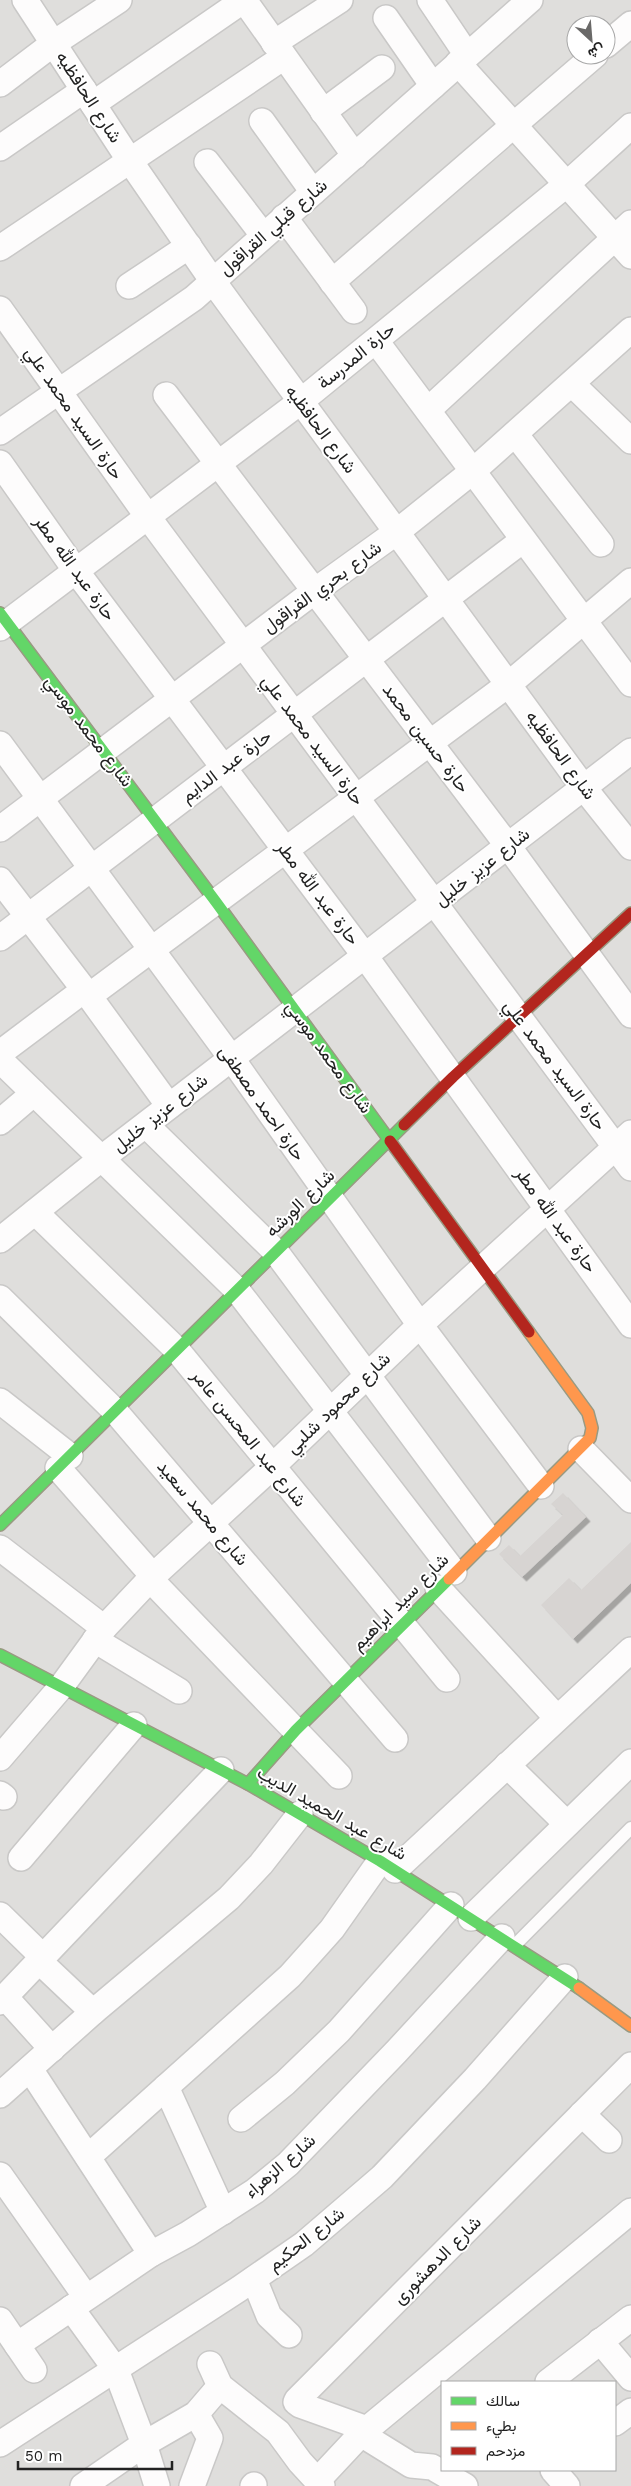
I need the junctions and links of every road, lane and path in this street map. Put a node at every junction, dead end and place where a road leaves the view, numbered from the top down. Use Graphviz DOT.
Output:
graph roads {
  1 [pos="24,0"];
  2 [pos="244,0"];
  3 [pos="340,0"];
  4 [pos="430,0"];
  5 [pos="530,0"];
  6 [pos="112,2"];
  7 [pos="386,18"];
  8 [pos="631,24"];
  9 [pos="616,37"];
  10 [pos="54,43"];
  11 [pos="279,50"];
  12 [pos="463,59"];
  13 [pos="583,65"];
  14 [pos="382,68"];
  15 [pos="0,84"];
  16 [pos="433,86"];
  17 [pos="89,97"];
  18 [pos="323,112"];
  19 [pos="262,121"];
  20 [pos="513,124"];
  21 [pos="631,127"];
  22 [pos="0,148"];
  23 [pos="355,156"];
  24 [pos="130,161"];
  25 [pos="206,162"];
  26 [pos="566,184"];
  27 [pos="313,192"];
  28 [pos="284,216"];
  29 [pos="263,235"];
  30 [pos="626,239"];
  31 [pos="189,246"];
  32 [pos="0,248"];
  33 [pos="212,280"];
  34 [pos="332,282"];
  35 [pos="129,286"];
  36 [pos="0,309"];
  37 [pos="354,311"];
  38 [pos="631,330"];
  39 [pos="376,341"];
  40 [pos="572,384"];
  41 [pos="58,392"];
  42 [pos="166,396"];
  43 [pos="300,402"];
  44 [pos="428,410"];
  45 [pos="0,432"];
  46 [pos="515,434"];
  47 [pos="631,441"];
  48 [pos="0,463"];
  49 [pos="218,464"];
  50 [pos="473,471"];
  51 [pos="148,517"];
  52 [pos="398,532"];
  53 [pos="523,540"];
  54 [pos="601,544"];
  55 [pos="76,571"];
  56 [pos="631,581"];
  57 [pos="316,590"];
  58 [pos="446,598"];
  59 [pos="583,619"];
  60 [pos="2,621"];
  61 [pos="242,645"];
  62 [pos="366,659"];
  63 [pos="509,684"];
  64 [pos="631,684"];
  65 [pos="172,699"];
  66 [pos="294,714"];
  67 [pos="430,742"];
  68 [pos="0,744"];
  69 [pos="104,750"];
  70 [pos="631,751"];
  71 [pos="224,768"];
  72 [pos="584,788"];
  73 [pos="356,798"];
  74 [pos="40,799"];
  75 [pos="155,820"];
  76 [pos="0,829"];
  77 [pos="508,846"];
  78 [pos="631,847"];
  79 [pos="285,850"];
  80 [pos="91,869"];
  81 [pos="0,880"];
  82 [pos="216,902"];
  83 [pos="434,903"];
  84 [pos="631,913"];
  85 [pos="28,917"];
  86 [pos="0,938"];
  87 [pos="151,950"];
  88 [pos="586,954"];
  89 [pos="365,956"];
  90 [pos="87,993"];
  91 [pos="295,1010"];
  92 [pos="518,1015"];
  93 [pos="631,1015"];
  94 [pos="0,1053"];
  95 [pos="232,1059"];
  96 [pos="0,1060"];
  97 [pos="453,1077"];
  98 [pos="34,1093"];
  99 [pos="169,1106"];
  100 [pos="0,1122"];
  101 [pos="146,1125"];
  102 [pos="624,1140"];
  103 [pos="389,1141"];
  104 [pos="102,1158"];
  105 [pos="631,1168"];
  106 [pos="330,1199"];
  107 [pos="549,1208"];
  108 [pos="35,1212"];
  109 [pos="0,1240"];
  110 [pos="276,1252"];
  111 [pos="481,1269"];
  112 [pos="236,1290"];
  113 [pos="0,1298"];
  114 [pos="420,1325"];
  115 [pos="631,1325"];
  116 [pos="177,1350"];
  117 [pos="368,1375"];
  118 [pos="0,1401"];
  119 [pos="116,1411"];
  120 [pos="329,1412"];
  121 [pos="581,1449"];
  122 [pos="64,1462"];
  123 [pos="272,1466"];
  124 [pos="541,1486"];
  125 [pos="631,1500"];
  126 [pos="4,1515"];
  127 [pos="211,1523"];
  128 [pos="488,1538"];
  129 [pos="0,1548"];
  130 [pos="152,1577"];
  131 [pos="446,1580"];
  132 [pos="402,1624"];
  133 [pos="99,1634"];
  134 [pos="629,1655"];
  135 [pos="0,1656"];
  136 [pos="448,1679"];
  137 [pos="346,1681"];
  138 [pos="62,1687"];
  139 [pos="179,1691"];
  140 [pos="557,1718"];
  141 [pos="134,1725"];
  142 [pos="296,1730"];
  143 [pos="395,1739"];
  144 [pos="0,1758"];
  145 [pos="631,1762"];
  146 [pos="507,1764"];
  147 [pos="221,1770"];
  148 [pos="339,1776"];
  149 [pos="248,1784"];
  150 [pos="300,1814"];
  151 [pos="567,1824"];
  152 [pos="631,1828"];
  153 [pos="21,1858"];
  154 [pos="387,1865"];
  155 [pos="461,1912"];
  156 [pos="0,1915"];
  157 [pos="509,1941"];
  158 [pos="41,1959"];
  159 [pos="565,1977"];
  160 [pos="2,2000"];
  161 [pos="93,2012"];
  162 [pos="631,2026"];
  163 [pos="52,2049"];
  164 [pos="631,2065"];
  165 [pos="30,2070"];
  166 [pos="166,2087"];
  167 [pos="0,2095"];
  168 [pos="582,2114"];
  169 [pos="241,2119"];
  170 [pos="609,2140"];
  171 [pos="88,2157"];
  172 [pos="0,2175"];
  173 [pos="631,2211"];
  174 [pos="223,2212"];
  175 [pos="151,2254"];
  176 [pos="254,2279"];
  177 [pos="79,2303"];
  178 [pos="631,2318"];
  179 [pos="0,2320"];
  180 [pos="290,2335"];
  181 [pos="600,2341"];
  182 [pos="17,2345"];
  183 [pos="210,2364"];
  184 [pos="34,2370"];
  185 [pos="116,2370"];
  186 [pos="631,2378"];
  187 [pos="549,2381"];
  188 [pos="220,2386"];
  189 [pos="631,2411"];
  190 [pos="196,2414"];
  191 [pos="616,2422"];
  192 [pos="364,2432"];
  193 [pos="0,2444"];
  194 [pos="144,2444"];
  195 [pos="555,2471"];
  196 [pos="320,2484"];
  197 [pos="83,2486"];
  198 [pos="157,2486"];
  199 [pos="192,2486"];
  200 [pos="465,2486"];
  201 [pos="567,2486"];
  1 -- 10 [label="street, شارع الحافظيه"];
  2 -- 11 [label="street"];
  2 -- 17 [label="street"];
  3 -- 11 [label="street"];
  4 -- 12 [label="street"];
  5 -- 12 [label="street, شارع قبلي القراقول"];
  6 -- 10 [label="street"];
  7 -- 16 [label="street"];
  8 -- 9 [label="street"];
  10 -- 15 [label="street"];
  10 -- 17 [label="street, شارع الحافظيه"];
  11 -- 18 [label="street"];
  11 -- 24 [label="street"];
  12 -- 16 [label="street, شارع قبلي القراقول"];
  12 -- 20 [label="street"];
  13 -- 20 [label="street"];
  14 -- 18 [label="street"];
  16 -- 23 [label="street, شارع قبلي القراقول"];
  17 -- 22 [label="street"];
  17 -- 24 [label="street, شارع الحافظيه"];
  18 -- 23 [label="street"];
  19 -- 27 [label="street"];
  20 -- 26 [label="street"];
  20 -- 34 [label="street"];
  21 -- 26 [label="street, حارة المدرسة"];
  23 -- 27 [label="street, شارع قبلي القراقول"];
  24 -- 31 [label="street, شارع الحافظيه"];
  24 -- 32 [label="street"];
  25 -- 29 [label="street"];
  26 -- 30 [label="street"];
  26 -- 39 [label="street, حارة المدرسة"];
  27 -- 28 [label="street, شارع قبلي القراقول"];
  28 -- 29 [label="street, شارع قبلي القراقول"];
  28 -- 34 [label="street"];
  29 -- 33 [label="street, شارع قبلي القراقول"];
  30 -- 44 [label="street"];
  31 -- 33 [label="street, شارع الحافظيه"];
  31 -- 35 [label="street"];
  33 -- 41 [label="street, شارع قبلي القراقول"];
  33 -- 43 [label="street, شارع الحافظيه"];
  34 -- 37 [label="street"];
  36 -- 41 [label="street, حارة السيد محمد علي"];
  38 -- 40 [label="street, شارع بحري القراقول"];
  39 -- 43 [label="street, حارة المدرسة"];
  39 -- 44 [label="street"];
  40 -- 46 [label="street, شارع بحري القراقول"];
  40 -- 47 [label="street"];
  41 -- 45 [label="street, شارع قبلي القراقول"];
  41 -- 51 [label="street, حارة السيد محمد علي"];
  42 -- 49 [label="street, حارة حسين محمد"];
  43 -- 49 [label="street, حارة المدرسة"];
  43 -- 52 [label="street, شارع الحافظيه"];
  44 -- 50 [label="street"];
  46 -- 50 [label="street, شارع بحري القراقول"];
  46 -- 54 [label="street"];
  48 -- 55 [label="street, حارة عبد الله مطر"];
  49 -- 51 [label="street, حارة المدرسة"];
  49 -- 57 [label="street, حارة حسين محمد"];
  50 -- 52 [label="street, شارع بحري القراقول"];
  50 -- 53 [label="street"];
  51 -- 55 [label="street, حارة المدرسة"];
  51 -- 61 [label="street, حارة السيد محمد علي"];
  52 -- 57 [label="street, شارع بحري القراقول"];
  52 -- 58 [label="street, شارع الحافظيه"];
  53 -- 58 [label="street, حارة عبد الدايم"];
  53 -- 59 [label="street"];
  55 -- 60 [label="street, حارة المدرسة"];
  55 -- 65 [label="street, حارة عبد الله مطر"];
  56 -- 59 [label="street"];
  57 -- 61 [label="street, شارع بحري القراقول"];
  57 -- 62 [label="street, حارة حسين محمد"];
  58 -- 62 [label="street, حارة عبد الدايم"];
  58 -- 63 [label="street, شارع الحافظيه"];
  59 -- 63 [label="street"];
  59 -- 64 [label="street"];
  60 -- 69 [label="street, شارع محمد موسي"];
  61 -- 65 [label="street, شارع بحري القراقول"];
  61 -- 66 [label="street, حارة السيد محمد علي"];
  62 -- 66 [label="street, حارة عبد الدايم"];
  62 -- 67 [label="street, حارة حسين محمد"];
  63 -- 67 [label="street"];
  63 -- 72 [label="street, شارع الحافظيه"];
  65 -- 69 [label="street, شارع بحري القراقول"];
  65 -- 71 [label="street, حارة عبد الله مطر"];
  66 -- 71 [label="street, حارة عبد الدايم"];
  66 -- 73 [label="street, حارة السيد محمد علي"];
  67 -- 73 [label="street"];
  67 -- 77 [label="street, حارة حسين محمد"];
  68 -- 74 [label="street, حارة احمد مصطفى"];
  69 -- 74 [label="street, شارع بحري القراقول"];
  69 -- 75 [label="street, شارع محمد موسي"];
  70 -- 72 [label="street, شارع عزيز خليل"];
  71 -- 75 [label="street, حارة عبد الدايم"];
  71 -- 79 [label="street, حارة عبد الله مطر"];
  72 -- 77 [label="street, شارع عزيز خليل"];
  72 -- 78 [label="street, شارع الحافظيه"];
  73 -- 79 [label="street"];
  73 -- 83 [label="street, حارة السيد محمد علي"];
  74 -- 76 [label="street, شارع بحري القراقول"];
  74 -- 80 [label="street, حارة احمد مصطفى"];
  75 -- 80 [label="street, حارة عبد الدايم"];
  75 -- 82 [label="street, شارع محمد موسي"];
  77 -- 83 [label="street, شارع عزيز خليل"];
  77 -- 88 [label="street, حارة حسين محمد"];
  79 -- 82 [label="street"];
  79 -- 89 [label="street, حارة عبد الله مطر"];
  80 -- 85 [label="street, حارة عبد الدايم"];
  80 -- 87 [label="street, حارة احمد مصطفى"];
  81 -- 85 [label="street"];
  82 -- 87 [label="street"];
  82 -- 91 [label="street, شارع محمد موسي"];
  83 -- 89 [label="street, شارع عزيز خليل"];
  83 -- 92 [label="street, حارة السيد محمد علي"];
  84 -- 88 [label="street, شارع الورشه"];
  85 -- 86 [label="street, حارة عبد الدايم"];
  85 -- 90 [label="street"];
  87 -- 90 [label="street"];
  87 -- 95 [label="street, حارة احمد مصطفى"];
  88 -- 92 [label="street, شارع الورشه"];
  88 -- 93 [label="street, حارة حسين محمد"];
  89 -- 91 [label="street, شارع عزيز خليل"];
  89 -- 97 [label="street, حارة عبد الله مطر"];
  90 -- 94 [label="street"];
  90 -- 99 [label="street"];
  91 -- 95 [label="street, شارع عزيز خليل"];
  91 -- 103 [label="street, شارع محمد موسي"];
  92 -- 97 [label="street, شارع الورشه"];
  92 -- 102 [label="street, حارة السيد محمد علي"];
  95 -- 99 [label="street, شارع عزيز خليل"];
  95 -- 106 [label="street, حارة احمد مصطفى"];
  96 -- 98 [label="street"];
  97 -- 103 [label="street, شارع الورشه"];
  97 -- 107 [label="street, حارة عبد الله مطر"];
  98 -- 100 [label="street"];
  98 -- 104 [label="street"];
  99 -- 101 [label="street, شارع عزيز خليل"];
  101 -- 104 [label="street, شارع عزيز خليل"];
  101 -- 110 [label="street"];
  102 -- 105 [label="street, حارة السيد محمد علي"];
  102 -- 107 [label="street, شارع محمود شلبي"];
  103 -- 106 [label="street, شارع الورشه"];
  103 -- 111 [label="street, شارع محمد موسي"];
  104 -- 108 [label="street, شارع عزيز خليل"];
  104 -- 112 [label="street"];
  106 -- 110 [label="street, شارع الورشه"];
  106 -- 114 [label="street, حارة احمد مصطفى"];
  107 -- 111 [label="street, شارع محمود شلبي"];
  107 -- 115 [label="street, حارة عبد الله مطر"];
  108 -- 109 [label="street, شارع عزيز خليل"];
  108 -- 116 [label="street, شارع عبد المحسن عامر"];
  110 -- 112 [label="street, شارع الورشه"];
  110 -- 117 [label="street"];
  111 -- 114 [label="street, شارع محمود شلبي"];
  111 -- 121 [label="street, شارع محمد موسي"];
  112 -- 116 [label="street, شارع الورشه"];
  112 -- 120 [label="street"];
  113 -- 119 [label="street, شارع محمد سعيد"];
  114 -- 117 [label="street, شارع محمود شلبي"];
  114 -- 124 [label="street, حارة احمد مصطفى"];
  116 -- 119 [label="street, شارع الورشه"];
  116 -- 123 [label="street, شارع عبد المحسن عامر"];
  117 -- 120 [label="street, شارع محمود شلبي"];
  117 -- 128 [label="street"];
  118 -- 122 [label="street"];
  119 -- 122 [label="street, شارع الورشه"];
  119 -- 127 [label="street, شارع محمد سعيد"];
  120 -- 123 [label="street, شارع محمود شلبي"];
  120 -- 131 [label="street"];
  121 -- 124 [label="street, شارع سيد ابراهيم"];
  121 -- 125 [label="street"];
  122 -- 126 [label="street, شارع الورشه"];
  122 -- 130 [label="street"];
  123 -- 127 [label="street, شارع محمود شلبي"];
  123 -- 132 [label="street, شارع عبد المحسن عامر"];
  124 -- 128 [label="street, شارع سيد ابراهيم"];
  127 -- 130 [label="street, شارع محمود شلبي"];
  127 -- 137 [label="street, شارع محمد سعيد"];
  128 -- 131 [label="street, شارع سيد ابراهيم"];
  129 -- 133 [label="street"];
  130 -- 133 [label="street, شارع محمود شلبي"];
  130 -- 142 [label="street"];
  131 -- 132 [label="street, شارع سيد ابراهيم"];
  131 -- 140 [label="street"];
  132 -- 136 [label="street, شارع عبد المحسن عامر"];
  132 -- 137 [label="street, شارع سيد ابراهيم"];
  133 -- 138 [label="street, شارع محمود شلبي"];
  133 -- 139 [label="street"];
  134 -- 140 [label="street"];
  135 -- 138 [label="street, شارع عبد الحميد الديب"];
  137 -- 142 [label="street, شارع سيد ابراهيم"];
  137 -- 143 [label="street, شارع محمد سعيد"];
  138 -- 141 [label="street, شارع عبد الحميد الديب"];
  138 -- 144 [label="street, شارع محمود شلبي"];
  140 -- 146 [label="street"];
  141 -- 147 [label="street, شارع عبد الحميد الديب"];
  141 -- 153 [label="street"];
  142 -- 148 [label="street"];
  142 -- 149 [label="street, شارع سيد ابراهيم"];
  145 -- 151 [label="street"];
  146 -- 151 [label="street"];
  146 -- 154 [label="street"];
  147 -- 149 [label="street, شارع عبد الحميد الديب"];
  147 -- 158 [label="street"];
  149 -- 150 [label="street, شارع عبد الحميد الديب"];
  150 -- 154 [label="street, شارع عبد الحميد الديب"];
  150 -- 161 [label="street"];
  151 -- 155 [label="street"];
  152 -- 157 [label="lane"];
  154 -- 155 [label="street, شارع عبد الحميد الديب"];
  154 -- 166 [label="street"];
  155 -- 157 [label="street, شارع عبد الحميد الديب"];
  155 -- 169 [label="street"];
  156 -- 158 [label="street"];
  157 -- 159 [label="street, شارع عبد الحميد الديب"];
  157 -- 174 [label="street, شارع الزهراء"];
  158 -- 160 [label="street"];
  158 -- 161 [label="street"];
  159 -- 162 [label="street, شارع عبد الحميد الديب"];
  159 -- 176 [label="street, شارع الحكيم"];
  160 -- 163 [label="street"];
  161 -- 163 [label="street"];
  163 -- 165 [label="street"];
  164 -- 168 [label="street, شارع الدهشورى"];
  165 -- 167 [label="street"];
  165 -- 171 [label="street"];
  166 -- 171 [label="street"];
  166 -- 174 [label="street"];
  168 -- 170 [label="street"];
  168 -- 192 [label="street, شارع الدهشورى"];
  171 -- 175 [label="street"];
  172 -- 177 [label="street"];
  173 -- 192 [label="street"];
  174 -- 175 [label="street, شارع الزهراء"];
  175 -- 177 [label="street, شارع الزهراء"];
  176 -- 180 [label="street"];
  176 -- 185 [label="street, شارع الحكيم"];
  177 -- 182 [label="street, شارع الزهراء"];
  177 -- 185 [label="street"];
  178 -- 181 [label="street"];
  179 -- 182 [label="street"];
  181 -- 186 [label="street"];
  181 -- 187 [label="street"];
  182 -- 184 [label="street"];
  183 -- 188 [label="street"];
  185 -- 193 [label="street, شارع الحكيم"];
  185 -- 194 [label="street"];
  188 -- 190 [label="street"];
  188 -- 196 [label="street"];
  189 -- 191 [label="street"];
  190 -- 194 [label="street"];
  190 -- 199 [label="street"];
  192 -- 196 [label="street"];
  192 -- 200 [label="street"];
  194 -- 197 [label="street"];
  194 -- 198 [label="street"];
  195 -- 201 [label="street"];
}
